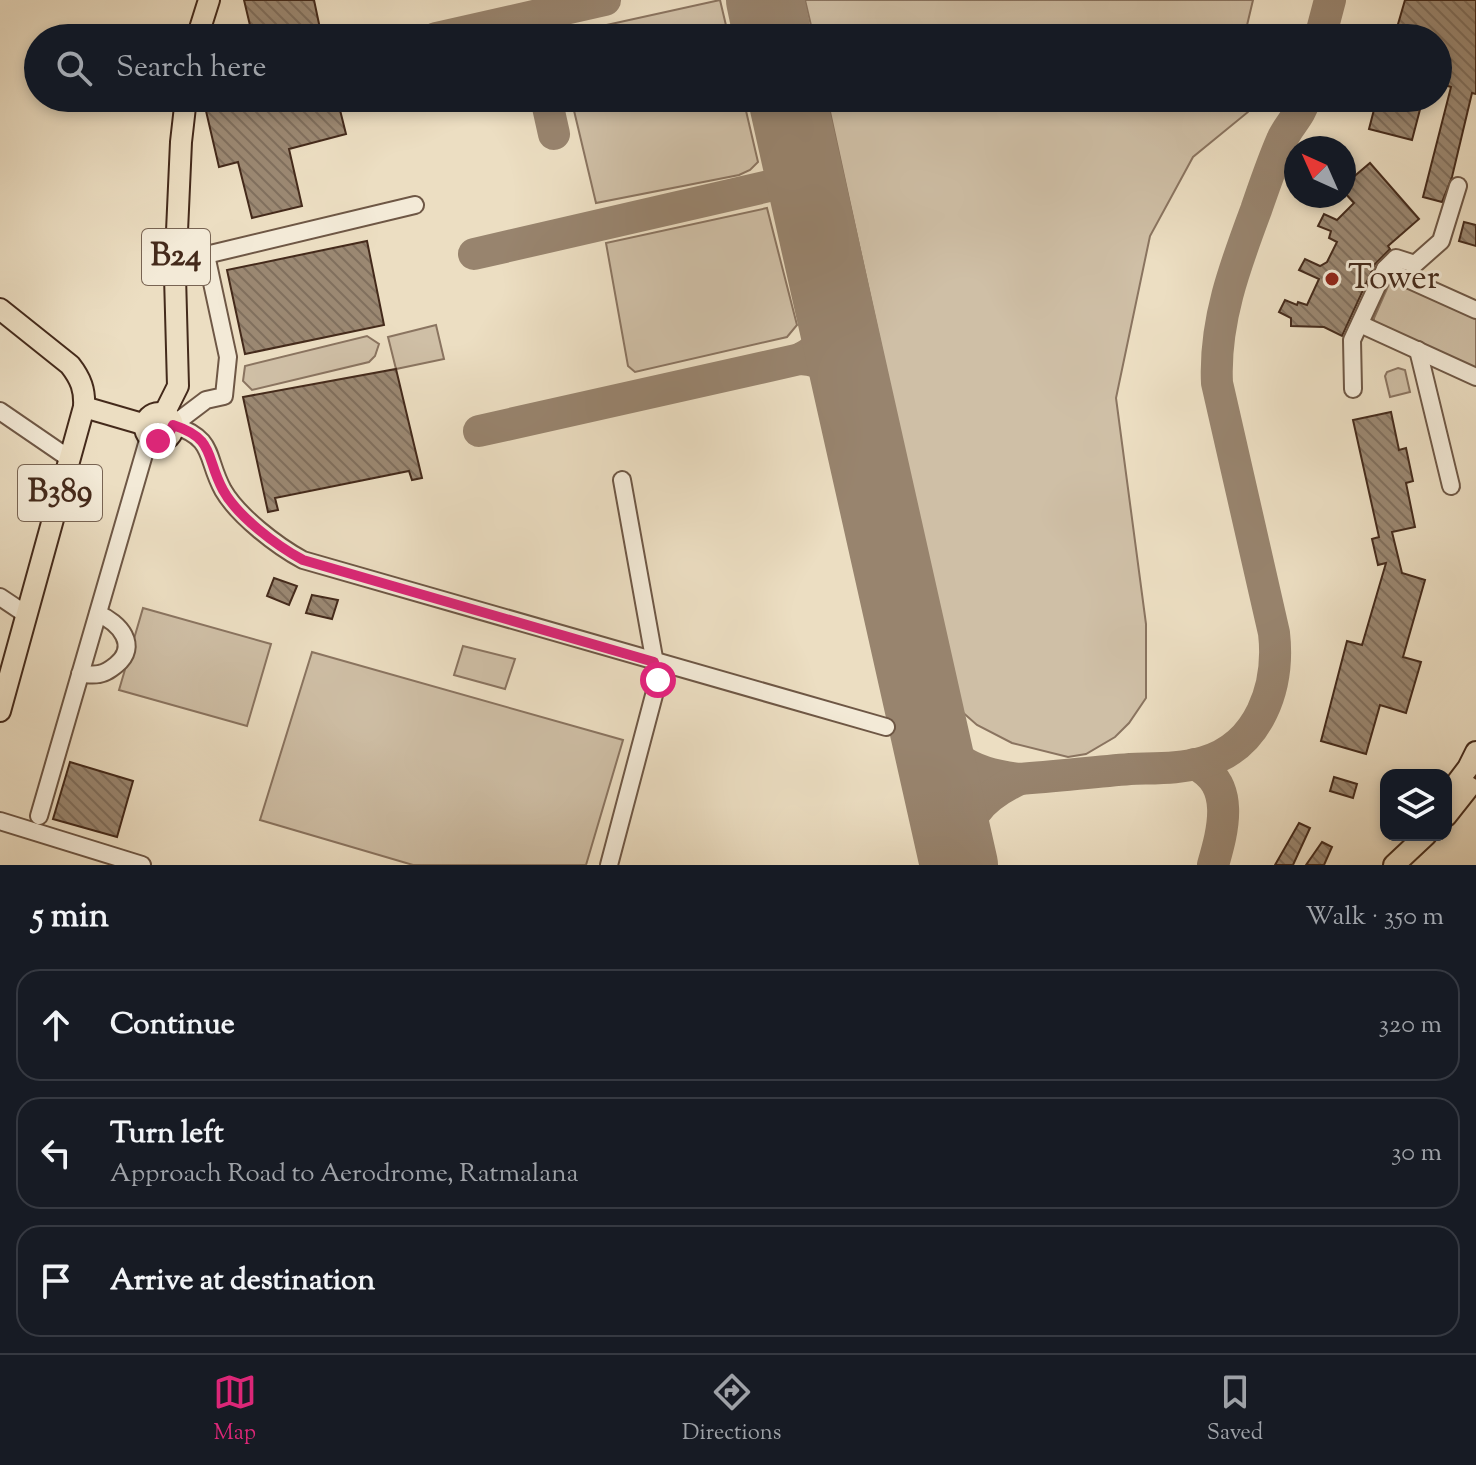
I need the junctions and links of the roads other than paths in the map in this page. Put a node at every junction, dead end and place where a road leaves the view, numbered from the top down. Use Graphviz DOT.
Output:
graph roads {
  1 [pos="209,0"];
  2 [pos="201,24"];
  3 [pos="184,112"];
  4 [pos="1458,186"];
  5 [pos="415,205"];
  6 [pos="1385,269"];
  7 [pos="0,309"];
  8 [pos="1476,310"];
  9 [pos="1360,324"];
  10 [pos="1418,350"];
  11 [pos="1476,377"];
  12 [pos="1353,389"];
  13 [pos="84,407"];
  14 [pos="0,411"];
  15 [pos="168,419"];
  16 [pos="147,431"];
  17 [pos="70,459"];
  18 [pos="622,480"];
  19 [pos="1451,486"];
  20 [pos="0,597"];
  21 [pos="98,614"];
  22 [pos="27,615"];
  23 [pos="654,662"];
  24 [pos="80,674"];
  25 [pos="0,711"];
  26 [pos="886,727"];
  27 [pos="1476,752"];
  28 [pos="1476,777"];
  29 [pos="1452,789"];
  30 [pos="1452,808"];
  31 [pos="39,816"];
  32 [pos="0,821"];
  33 [pos="1401,841"];
  34 [pos="1420,841"];
  35 [pos="142,865"];
  36 [pos="609,865"];
  37 [pos="1376,865"];
  38 [pos="1394,865"];
  1 -- 2 [label="main road"];
  3 -- 15 [label="main road, B24"];
  4 -- 6 [label="street"];
  5 -- 15 [label="street"];
  6 -- 8 [label="street"];
  6 -- 9 [label="street"];
  7 -- 13 [label="main road"];
  9 -- 10 [label="street"];
  9 -- 12 [label="street"];
  10 -- 11 [label="street"];
  10 -- 19 [label="street"];
  13 -- 16 [label="main road"];
  13 -- 17 [label="main road, B389"];
  14 -- 17 [label="street"];
  15 -- 16 [label="main road"];
  15 -- 23 [label="street"];
  16 -- 21 [label="street"];
  17 -- 22 [label="main road, B389"];
  18 -- 23 [label="street"];
  20 -- 22 [label="street"];
  21 -- 24 [label="street"];
  21 -- 24 [label="street"];
  22 -- 25 [label="main road, B389"];
  23 -- 26 [label="street"];
  23 -- 36 [label="street"];
  24 -- 31 [label="street"];
  27 -- 29 [label="main road"];
  28 -- 30 [label="main road"];
  32 -- 35 [label="street"];
  33 -- 37 [label="main road"];
  34 -- 38 [label="main road"];
}
